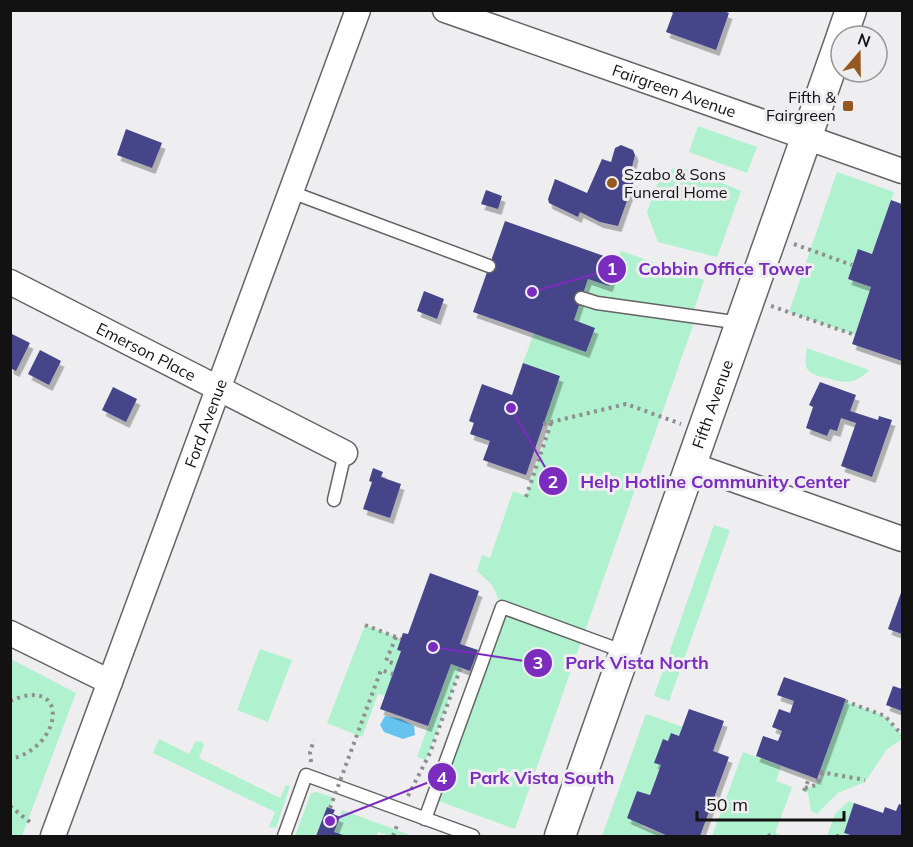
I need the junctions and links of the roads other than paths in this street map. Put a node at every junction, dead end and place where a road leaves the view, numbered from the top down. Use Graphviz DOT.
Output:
graph roads {
  1 [pos="358,10"];
  2 [pos="445,10"];
  3 [pos="829,75"];
  4 [pos="807,137"];
  5 [pos="903,171"];
  6 [pos="291,192"];
  7 [pos="489,266"];
  8 [pos="10,282"];
  9 [pos="581,298"];
  10 [pos="746,311"];
  11 [pos="219,387"];
  12 [pos="345,453"];
  13 [pos="692,465"];
  14 [pos="334,500"];
  15 [pos="903,539"];
  16 [pos="10,633"];
  17 [pos="625,653"];
  18 [pos="110,682"];
  19 [pos="425,819"];
  20 [pos="53,837"];
  21 [pos="284,837"];
  22 [pos="473,837"];
  23 [pos="560,837"];
  1 -- 6 [label="street, Ford Avenue"];
  2 -- 4 [label="street, Fairgreen Avenue"];
  3 -- 4 [label="street, Fifth Avenue"];
  4 -- 5 [label="street, Fairgreen Avenue"];
  4 -- 10 [label="street, Fifth Avenue"];
  6 -- 7 [label="lane"];
  6 -- 11 [label="street, Ford Avenue"];
  8 -- 11 [label="street, Emerson Place"];
  9 -- 10 [label="lane"];
  10 -- 13 [label="street, Fifth Avenue"];
  11 -- 12 [label="street, Emerson Place"];
  11 -- 18 [label="street, Ford Avenue"];
  12 -- 14 [label="lane"];
  13 -- 15 [label="street"];
  13 -- 17 [label="street, Fifth Avenue"];
  16 -- 18 [label="street"];
  17 -- 19 [label="lane"];
  17 -- 23 [label="street, Fifth Avenue"];
  18 -- 20 [label="street, Ford Avenue"];
  19 -- 21 [label="lane"];
  19 -- 22 [label="lane"];
}
